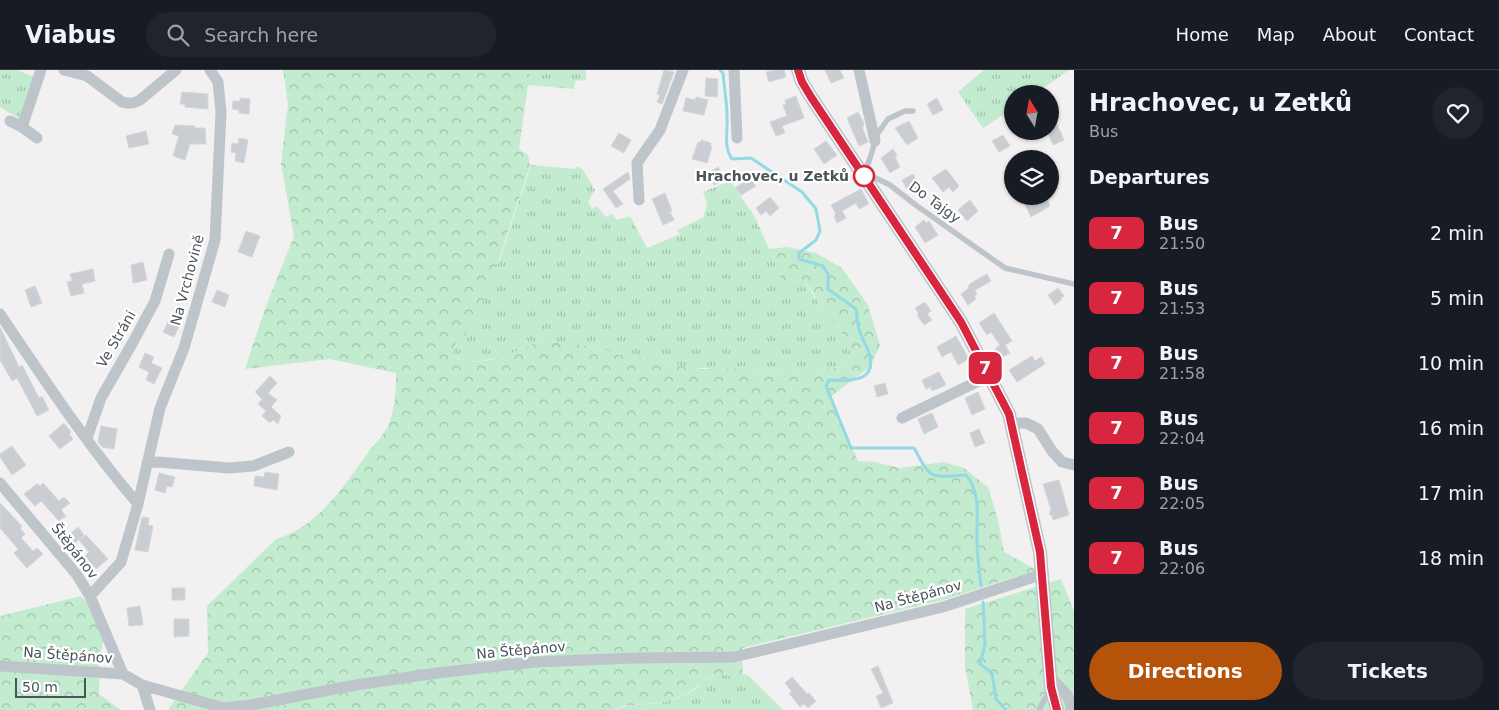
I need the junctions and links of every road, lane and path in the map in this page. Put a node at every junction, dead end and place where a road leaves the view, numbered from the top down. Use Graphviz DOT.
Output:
graph roads {
  1 [pos="41,70"];
  2 [pos="64,70"];
  3 [pos="176,70"];
  4 [pos="210,70"];
  5 [pos="683,70"];
  6 [pos="734,70"];
  7 [pos="798,70"];
  8 [pos="859,70"];
  9 [pos="913,112"];
  10 [pos="10,122"];
  11 [pos="22,127"];
  12 [pos="37,138"];
  13 [pos="737,138"];
  14 [pos="875,141"];
  15 [pos="861,171"];
  16 [pos="639,200"];
  17 [pos="169,254"];
  18 [pos="1074,284"];
  19 [pos="0,314"];
  20 [pos="988,376"];
  21 [pos="902,418"];
  22 [pos="1011,423"];
  23 [pos="86,438"];
  24 [pos="289,452"];
  25 [pos="147,463"];
  26 [pos="1074,464"];
  27 [pos="0,483"];
  28 [pos="138,504"];
  29 [pos="1043,574"];
  30 [pos="90,596"];
  31 [pos="0,666"];
  32 [pos="123,674"];
  33 [pos="1051,682"];
  34 [pos="142,685"];
  35 [pos="150,710"];
  36 [pos="1039,710"];
  37 [pos="1057,710"];
  38 [pos="1072,710"];
  1 -- 11 [label="street"];
  2 -- 3 [label="street"];
  4 -- 25 [label="street, Na Vrchovině"];
  5 -- 16 [label="street"];
  6 -- 13 [label="street"];
  7 -- 15 [label="street"];
  8 -- 14 [label="street"];
  9 -- 14 [label="lane"];
  10 -- 11 [label="street"];
  11 -- 12 [label="street"];
  14 -- 15 [label="lane"];
  15 -- 18 [label="lane, Do Tajgy"];
  15 -- 20 [label="street"];
  17 -- 23 [label="street, Ve Stráni"];
  19 -- 23 [label="street"];
  20 -- 21 [label="street"];
  20 -- 22 [label="street"];
  22 -- 26 [label="street"];
  22 -- 29 [label="street"];
  23 -- 28 [label="street"];
  24 -- 25 [label="street"];
  25 -- 28 [label="street, Na Vrchovině"];
  27 -- 30 [label="street, Štěpánov"];
  28 -- 30 [label="street, Na Vrchovině"];
  29 -- 33 [label="street"];
  29 -- 34 [label="street, Na Štěpánov"];
  30 -- 32 [label="street, Štěpánov"];
  31 -- 32 [label="street, Na Štěpánov"];
  32 -- 34 [label="street, Na Štěpánov"];
  33 -- 36 [label="lane"];
  33 -- 37 [label="street"];
  33 -- 38 [label="street"];
  34 -- 35 [label="street"];
}
